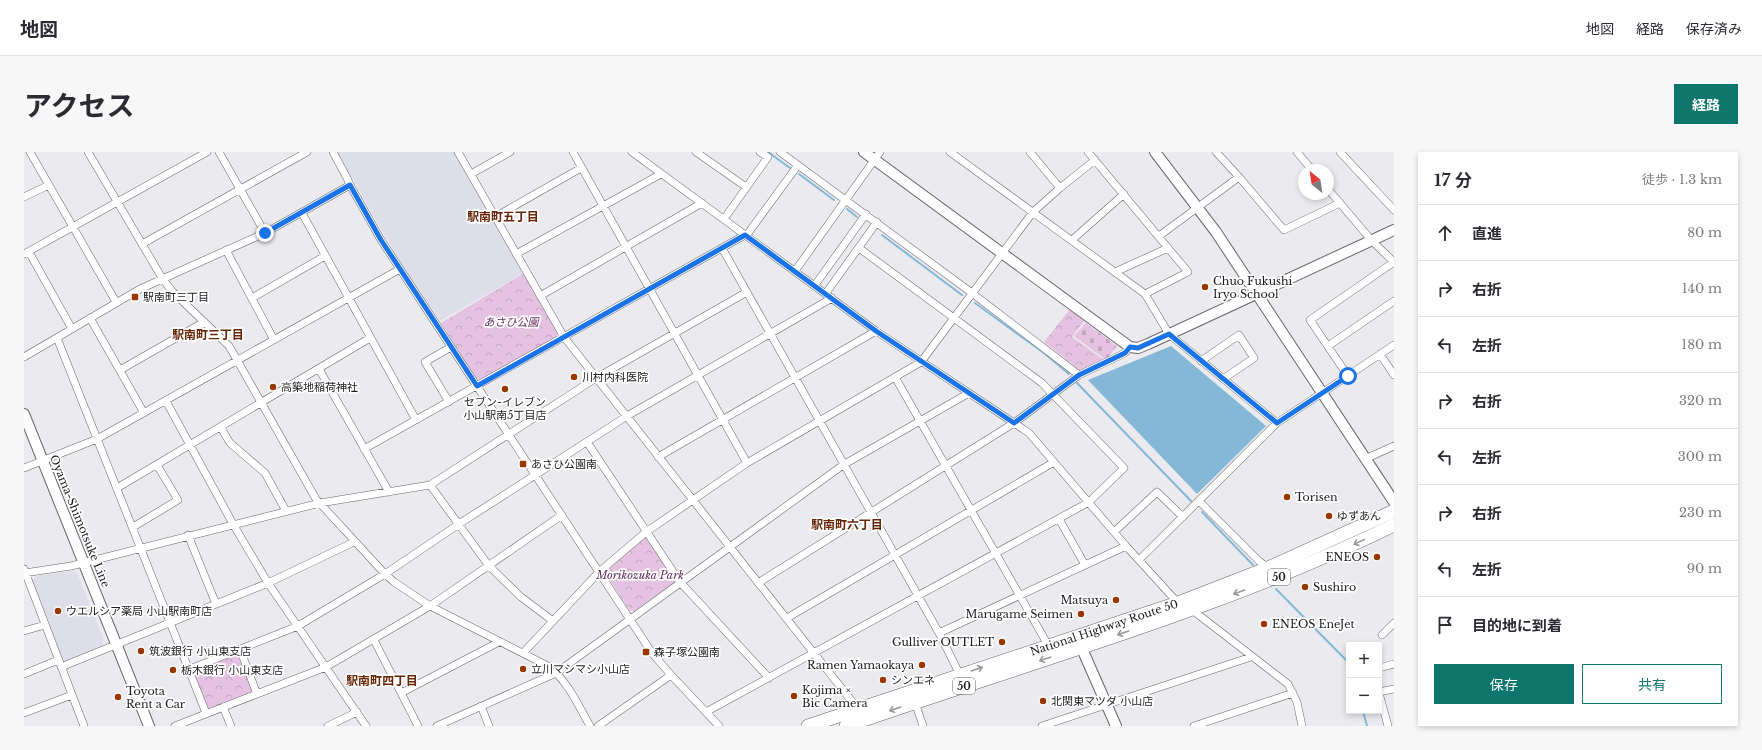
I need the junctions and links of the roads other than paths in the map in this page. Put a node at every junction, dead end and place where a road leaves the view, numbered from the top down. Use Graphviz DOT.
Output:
graph roads {
  1 [pos="30,152"];
  2 [pos="88,152"];
  3 [pos="207,152"];
  4 [pos="219,152"];
  5 [pos="307,152"];
  6 [pos="333,152"];
  7 [pos="458,152"];
  8 [pos="510,152"];
  9 [pos="573,152"];
  10 [pos="632,152"];
  11 [pos="696,152"];
  12 [pos="760,152"];
  13 [pos="780,152"];
  14 [pos="864,152"];
  15 [pos="950,152"];
  16 [pos="1030,152"];
  17 [pos="1088,152"];
  18 [pos="1155,152"];
  19 [pos="1216,152"];
  20 [pos="1297,152"];
  21 [pos="1340,152"];
  22 [pos="877,156"];
  23 [pos="1095,160"];
  24 [pos="1307,164"];
  25 [pos="798,166"];
  26 [pos="581,168"];
  27 [pos="471,174"];
  28 [pos="661,174"];
  29 [pos="1239,178"];
  30 [pos="49,185"];
  31 [pos="350,185"];
  32 [pos="746,187"];
  33 [pos="1060,188"];
  34 [pos="240,189"];
  35 [pos="1124,194"];
  36 [pos="1334,196"];
  37 [pos="24,197"];
  38 [pos="846,200"];
  39 [pos="117,203"];
  40 [pos="702,203"];
  41 [pos="1340,203"];
  42 [pos="603,206"];
  43 [pos="1198,208"];
  44 [pos="1394,210"];
  45 [pos="1033,212"];
  46 [pos="302,213"];
  47 [pos="866,214"];
  48 [pos="495,217"];
  49 [pos="724,219"];
  50 [pos="877,222"];
  51 [pos="73,228"];
  52 [pos="1394,230"];
  53 [pos="265,233"];
  54 [pos="746,236"];
  55 [pos="1159,236"];
  56 [pos="1072,240"];
  57 [pos="1372,241"];
  58 [pos="142,244"];
  59 [pos="626,247"];
  60 [pos="722,248"];
  61 [pos="859,248"];
  62 [pos="1168,248"];
  63 [pos="226,250"];
  64 [pos="26,253"];
  65 [pos="1002,253"];
  66 [pos="516,254"];
  67 [pos="325,256"];
  68 [pos="1394,262"];
  69 [pos="400,269"];
  70 [pos="795,271"];
  71 [pos="1115,272"];
  72 [pos="162,278"];
  73 [pos="815,285"];
  74 [pos="649,289"];
  75 [pos="746,292"];
  76 [pos="972,293"];
  77 [pos="1145,294"];
  78 [pos="1257,294"];
  79 [pos="829,295"];
  80 [pos="540,296"];
  81 [pos="252,298"];
  82 [pos="348,299"];
  83 [pos="1394,301"];
  84 [pos="116,302"];
  85 [pos="90,318"];
  86 [pos="954,318"];
  87 [pos="204,322"];
  88 [pos="72,329"];
  89 [pos="876,331"];
  90 [pos="673,333"];
  91 [pos="770,334"];
  92 [pos="1169,334"];
  93 [pos="564,337"];
  94 [pos="57,338"];
  95 [pos="370,338"];
  96 [pos="274,340"];
  97 [pos="1394,345"];
  98 [pos="1328,346"];
  99 [pos="451,347"];
  100 [pos="1130,347"];
  101 [pos="1380,354"];
  102 [pos="24,357"];
  103 [pos="238,360"];
  104 [pos="1201,361"];
  105 [pos="921,362"];
  106 [pos="319,369"];
  107 [pos="120,370"];
  108 [pos="698,375"];
  109 [pos="1079,375"];
  110 [pos="1394,375"];
  111 [pos="1348,376"];
  112 [pos="895,377"];
  113 [pos="596,378"];
  114 [pos="795,378"];
  115 [pos="1223,379"];
  116 [pos="477,386"];
  117 [pos="969,393"];
  118 [pos="1322,393"];
  119 [pos="1053,394"];
  120 [pos="166,401"];
  121 [pos="449,402"];
  122 [pos="262,404"];
  123 [pos="144,413"];
  124 [pos="24,414"];
  125 [pos="627,416"];
  126 [pos="723,419"];
  127 [pos="416,420"];
  128 [pos="920,420"];
  129 [pos="819,421"];
  130 [pos="1014,423"];
  131 [pos="1277,423"];
  132 [pos="221,428"];
  133 [pos="509,435"];
  134 [pos="97,439"];
  135 [pos="587,442"];
  136 [pos="190,446"];
  137 [pos="1394,446"];
  138 [pos="364,450"];
  139 [pos="658,457"];
  140 [pos="1365,459"];
  141 [pos="43,461"];
  142 [pos="1054,462"];
  143 [pos="747,463"];
  144 [pos="157,465"];
  145 [pos="843,465"];
  146 [pos="946,465"];
  147 [pos="24,468"];
  148 [pos="535,474"];
  149 [pos="430,485"];
  150 [pos="117,488"];
  151 [pos="389,492"];
  152 [pos="693,500"];
  153 [pos="1200,501"];
  154 [pos="1089,502"];
  155 [pos="1394,502"];
  156 [pos="320,503"];
  157 [pos="286,511"];
  158 [pos="970,511"];
  159 [pos="1394,511"];
  160 [pos="870,513"];
  161 [pos="562,515"];
  162 [pos="1183,517"];
  163 [pos="1059,519"];
  164 [pos="233,524"];
  165 [pos="459,524"];
  166 [pos="1394,525"];
  167 [pos="133,527"];
  168 [pos="646,532"];
  169 [pos="1114,532"];
  170 [pos="188,535"];
  171 [pos="354,542"];
  172 [pos="730,546"];
  173 [pos="1126,546"];
  174 [pos="141,548"];
  175 [pos="894,554"];
  176 [pos="995,554"];
  177 [pos="1139,560"];
  178 [pos="84,563"];
  179 [pos="1085,565"];
  180 [pos="489,566"];
  181 [pos="1268,568"];
  182 [pos="25,571"];
  183 [pos="599,572"];
  184 [pos="385,574"];
  185 [pos="680,582"];
  186 [pos="268,583"];
  187 [pos="758,583"];
  188 [pos="918,596"];
  189 [pos="1019,597"];
  190 [pos="1178,602"];
  191 [pos="216,604"];
  192 [pos="430,606"];
  193 [pos="1191,609"];
  194 [pos="787,618"];
  195 [pos="629,619"];
  196 [pos="553,620"];
  197 [pos="170,623"];
  198 [pos="1394,623"];
  199 [pos="45,625"];
  200 [pos="298,626"];
  201 [pos="24,631"];
  202 [pos="939,633"];
  203 [pos="1382,635"];
  204 [pos="374,640"];
  205 [pos="1079,641"];
  206 [pos="499,642"];
  207 [pos="116,645"];
  208 [pos="1048,645"];
  209 [pos="240,649"];
  210 [pos="523,653"];
  211 [pos="815,654"];
  212 [pos="1251,656"];
  213 [pos="60,664"];
  214 [pos="1394,664"];
  215 [pos="326,667"];
  216 [pos="1382,667"];
  217 [pos="190,669"];
  218 [pos="556,672"];
  219 [pos="24,674"];
  220 [pos="671,675"];
  221 [pos="960,675"];
  222 [pos="768,678"];
  223 [pos="1394,689"];
  224 [pos="1382,691"];
  225 [pos="402,693"];
  226 [pos="1293,693"];
  227 [pos="257,694"];
  228 [pos="72,696"];
  229 [pos="915,702"];
  230 [pos="1382,703"];
  231 [pos="1107,705"];
  232 [pos="481,706"];
  233 [pos="223,707"];
  234 [pos="858,709"];
  235 [pos="357,712"];
  236 [pos="706,712"];
  237 [pos="24,713"];
  238 [pos="206,713"];
  239 [pos="84,726"];
  240 [pos="149,726"];
  241 [pos="175,726"];
  242 [pos="231,726"];
  243 [pos="328,726"];
  244 [pos="366,726"];
  245 [pos="418,726"];
  246 [pos="437,726"];
  247 [pos="489,726"];
  248 [pos="590,726"];
  249 [pos="598,726"];
  250 [pos="720,726"];
  251 [pos="808,726"];
  252 [pos="846,726"];
  253 [pos="923,726"];
  254 [pos="1042,726"];
  255 [pos="1116,726"];
  256 [pos="1194,726"];
  257 [pos="1302,726"];
  258 [pos="1388,726"];
  1 -- 30 [label="street"];
  2 -- 39 [label="street"];
  3 -- 39 [label="street"];
  4 -- 34 [label="street"];
  5 -- 34 [label="street"];
  6 -- 31 [label="street"];
  7 -- 27 [label="street"];
  8 -- 27 [label="street"];
  9 -- 26 [label="street"];
  10 -- 28 [label="street"];
  11 -- 32 [label="street"];
  12 -- 32 [label="street"];
  13 -- 25 [label="street"];
  14 -- 22 [label="street"];
  15 -- 45 [label="street"];
  16 -- 33 [label="street"];
  17 -- 23 [label="street"];
  18 -- 43 [label="street"];
  19 -- 29 [label="street"];
  20 -- 24 [label="street"];
  21 -- 44 [label="street"];
  22 -- 38 [label="street"];
  22 -- 65 [label="street"];
  23 -- 33 [label="street"];
  23 -- 35 [label="street"];
  25 -- 38 [label="street"];
  25 -- 54 [label="street"];
  26 -- 42 [label="street"];
  26 -- 48 [label="street"];
  27 -- 48 [label="street"];
  28 -- 40 [label="street"];
  28 -- 42 [label="street"];
  29 -- 41 [label="street"];
  29 -- 43 [label="street"];
  30 -- 37 [label="street"];
  30 -- 51 [label="street"];
  31 -- 46 [label="street"];
  31 -- 69 [label="street"];
  32 -- 49 [label="street"];
  33 -- 45 [label="street"];
  34 -- 53 [label="street"];
  34 -- 58 [label="street"];
  35 -- 55 [label="street"];
  35 -- 56 [label="street"];
  36 -- 41 [label="street"];
  38 -- 47 [label="street"];
  38 -- 70 [label="street"];
  39 -- 51 [label="street"];
  39 -- 58 [label="street"];
  40 -- 49 [label="street"];
  40 -- 59 [label="street"];
  41 -- 57 [label="street"];
  42 -- 59 [label="street"];
  42 -- 66 [label="street"];
  43 -- 55 [label="street"];
  43 -- 78 [label="street"];
  45 -- 56 [label="street"];
  45 -- 65 [label="street"];
  46 -- 53 [label="street"];
  46 -- 67 [label="street"];
  47 -- 50 [label="street"];
  47 -- 73 [label="street"];
  48 -- 66 [label="street"];
  49 -- 54 [label="street"];
  50 -- 61 [label="street"];
  50 -- 76 [label="street"];
  51 -- 64 [label="street"];
  51 -- 84 [label="street"];
  52 -- 57 [label="street"];
  53 -- 63 [label="street"];
  54 -- 60 [label="street"];
  54 -- 70 [label="street"];
  55 -- 62 [label="street"];
  56 -- 71 [label="street"];
  57 -- 68 [label="street"];
  57 -- 78 [label="street"];
  58 -- 72 [label="street"];
  59 -- 74 [label="street"];
  59 -- 80 [label="street"];
  60 -- 74 [label="street"];
  60 -- 75 [label="street"];
  61 -- 79 [label="street"];
  61 -- 86 [label="street"];
  62 -- 71 [label="street"];
  62 -- 77 [label="street"];
  63 -- 72 [label="street"];
  63 -- 81 [label="street"];
  64 -- 88 [label="street"];
  65 -- 76 [label="street"];
  65 -- 100 [label="street"];
  66 -- 80 [label="street"];
  67 -- 81 [label="street"];
  67 -- 82 [label="street"];
  68 -- 98 [label="street"];
  69 -- 82 [label="street"];
  69 -- 99 [label="street"];
  70 -- 73 [label="street"];
  71 -- 77 [label="street"];
  72 -- 84 [label="street"];
  72 -- 87 [label="street"];
  73 -- 79 [label="street"];
  74 -- 90 [label="street"];
  74 -- 93 [label="street"];
  75 -- 90 [label="street"];
  75 -- 91 [label="street"];
  76 -- 86 [label="street"];
  76 -- 109 [label="street"];
  77 -- 92 [label="street"];
  78 -- 92 [label="street"];
  78 -- 118 [label="street"];
  79 -- 89 [label="street"];
  79 -- 91 [label="street"];
  80 -- 93 [label="street"];
  81 -- 96 [label="street"];
  82 -- 95 [label="street"];
  82 -- 96 [label="street"];
  83 -- 98 [label="street"];
  84 -- 85 [label="street"];
  85 -- 88 [label="street"];
  85 -- 107 [label="street"];
  86 -- 105 [label="street"];
  86 -- 119 [label="street"];
  87 -- 103 [label="street"];
  87 -- 107 [label="street"];
  88 -- 94 [label="street"];
  89 -- 105 [label="street"];
  89 -- 114 [label="street"];
  90 -- 108 [label="street"];
  90 -- 113 [label="street"];
  91 -- 108 [label="street"];
  91 -- 114 [label="street"];
  92 -- 100 [label="street"];
  92 -- 104 [label="street"];
  93 -- 113 [label="street"];
  93 -- 116 [label="street"];
  94 -- 102 [label="street"];
  94 -- 134 [label="street"];
  95 -- 106 [label="street"];
  95 -- 127 [label="street"];
  96 -- 103 [label="street"];
  97 -- 101 [label="street"];
  98 -- 111 [label="street"];
  99 -- 116 [label="street"];
  99 -- 121 [label="street"];
  100 -- 109 [label="street"];
  101 -- 110 [label="street"];
  101 -- 111 [label="street"];
  103 -- 120 [label="street"];
  103 -- 122 [label="street"];
  104 -- 115 [label="street"];
  104 -- 115 [label="street"];
  105 -- 112 [label="street"];
  105 -- 117 [label="street"];
  106 -- 122 [label="street"];
  106 -- 138 [label="street"];
  107 -- 123 [label="street"];
  108 -- 125 [label="street"];
  108 -- 126 [label="street"];
  109 -- 119 [label="street"];
  111 -- 118 [label="street"];
  112 -- 128 [label="street"];
  112 -- 129 [label="street"];
  113 -- 125 [label="street"];
  113 -- 133 [label="street"];
  114 -- 126 [label="street"];
  114 -- 129 [label="street"];
  115 -- 131 [label="street"];
  116 -- 121 [label="street"];
  116 -- 133 [label="street"];
  117 -- 128 [label="street"];
  117 -- 130 [label="street"];
  118 -- 131 [label="street"];
  118 -- 140 [label="street"];
  119 -- 130 [label="street"];
  119 -- 154 [label="street"];
  120 -- 123 [label="street"];
  120 -- 136 [label="street"];
  121 -- 127 [label="street"];
  122 -- 132 [label="street"];
  122 -- 156 [label="street"];
  123 -- 134 [label="street"];
  124 -- 141 [label="street, Oyama-Shimotsuke Line"];
  125 -- 135 [label="street"];
  125 -- 139 [label="street"];
  126 -- 139 [label="street"];
  126 -- 143 [label="street"];
  127 -- 138 [label="street"];
  128 -- 145 [label="street"];
  128 -- 146 [label="street"];
  129 -- 143 [label="street"];
  129 -- 145 [label="street"];
  130 -- 142 [label="street"];
  130 -- 146 [label="street"];
  131 -- 153 [label="street"];
  132 -- 136 [label="street"];
  132 -- 157 [label="street"];
  133 -- 148 [label="street"];
  133 -- 149 [label="street"];
  134 -- 141 [label="street"];
  134 -- 150 [label="street"];
  135 -- 148 [label="street"];
  135 -- 168 [label="street"];
  136 -- 144 [label="street"];
  136 -- 164 [label="street"];
  137 -- 140 [label="street"];
  138 -- 151 [label="street"];
  139 -- 152 [label="street"];
  140 -- 155 [label="street"];
  141 -- 147 [label="street"];
  141 -- 178 [label="street, Oyama-Shimotsuke Line"];
  142 -- 154 [label="street"];
  142 -- 158 [label="street"];
  143 -- 152 [label="street"];
  144 -- 150 [label="street"];
  144 -- 167 [label="street"];
  145 -- 160 [label="street"];
  145 -- 172 [label="street"];
  146 -- 158 [label="street"];
  146 -- 160 [label="street"];
  148 -- 161 [label="street"];
  148 -- 165 [label="street"];
  149 -- 151 [label="street"];
  149 -- 165 [label="street"];
  150 -- 167 [label="street"];
  151 -- 156 [label="street"];
  152 -- 168 [label="street"];
  152 -- 172 [label="street"];
  153 -- 162 [label="street"];
  153 -- 181 [label="street"];
  154 -- 163 [label="street"];
  154 -- 169 [label="street"];
  156 -- 157 [label="street"];
  156 -- 171 [label="street"];
  157 -- 164 [label="street"];
  158 -- 175 [label="street"];
  158 -- 176 [label="street"];
  159 -- 181 [label="highway, National Highway Route 50 / 50"];
  160 -- 175 [label="street"];
  160 -- 187 [label="street"];
  161 -- 180 [label="street"];
  161 -- 183 [label="street"];
  162 -- 169 [label="street"];
  162 -- 177 [label="street"];
  163 -- 176 [label="street"];
  163 -- 179 [label="street"];
  164 -- 170 [label="street"];
  164 -- 186 [label="street"];
  165 -- 180 [label="street"];
  165 -- 184 [label="street"];
  166 -- 193 [label="highway, National Highway Route 50 / 50, one-way"];
  167 -- 174 [label="street"];
  168 -- 183 [label="street"];
  168 -- 185 [label="street"];
  169 -- 173 [label="street"];
  170 -- 174 [label="street"];
  170 -- 191 [label="street"];
  171 -- 184 [label="street"];
  171 -- 186 [label="street"];
  172 -- 185 [label="street"];
  172 -- 187 [label="street"];
  173 -- 177 [label="street"];
  173 -- 179 [label="street"];
  174 -- 178 [label="street"];
  174 -- 197 [label="street"];
  175 -- 188 [label="street"];
  175 -- 194 [label="street"];
  176 -- 188 [label="street"];
  176 -- 189 [label="street"];
  177 -- 190 [label="street"];
  178 -- 182 [label="street"];
  178 -- 207 [label="street, Oyama-Shimotsuke Line"];
  179 -- 189 [label="street"];
  180 -- 192 [label="street"];
  180 -- 196 [label="street"];
  181 -- 190 [label="highway, National Highway Route 50 / 50"];
  182 -- 199 [label="street"];
  183 -- 195 [label="street"];
  183 -- 196 [label="street"];
  184 -- 192 [label="street"];
  184 -- 200 [label="street"];
  185 -- 195 [label="street"];
  185 -- 222 [label="street"];
  186 -- 191 [label="street"];
  186 -- 200 [label="street"];
  187 -- 194 [label="street"];
  188 -- 202 [label="street"];
  188 -- 211 [label="street"];
  189 -- 202 [label="street"];
  189 -- 208 [label="street"];
  190 -- 205 [label="highway, National Highway Route 50 / 50"];
  191 -- 197 [label="street"];
  192 -- 204 [label="street"];
  192 -- 206 [label="street"];
  193 -- 205 [label="highway, National Highway Route 50 / 50, one-way"];
  193 -- 212 [label="street"];
  194 -- 211 [label="street"];
  195 -- 218 [label="street"];
  195 -- 220 [label="street"];
  196 -- 210 [label="street"];
  197 -- 207 [label="street"];
  197 -- 217 [label="street"];
  198 -- 203 [label="street"];
  199 -- 201 [label="street"];
  199 -- 213 [label="street"];
  200 -- 209 [label="street"];
  200 -- 215 [label="street"];
  202 -- 221 [label="street"];
  204 -- 215 [label="street"];
  204 -- 225 [label="street"];
  205 -- 208 [label="highway, National Highway Route 50 / 50"];
  205 -- 229 [label="highway, National Highway Route 50 / 50, one-way"];
  205 -- 231 [label="street"];
  206 -- 210 [label="street"];
  206 -- 225 [label="street"];
  207 -- 213 [label="street"];
  207 -- 240 [label="street, Oyama-Shimotsuke Line"];
  221 -- 208 [label="highway, National Highway Route 50 / 50, one-way"];
  209 -- 217 [label="street"];
  209 -- 227 [label="street"];
  210 -- 218 [label="street"];
  211 -- 222 [label="street"];
  211 -- 234 [label="street"];
  212 -- 226 [label="street"];
  212 -- 231 [label="street"];
  213 -- 219 [label="street"];
  213 -- 228 [label="street"];
  214 -- 216 [label="street"];
  215 -- 227 [label="street"];
  215 -- 235 [label="street"];
  217 -- 238 [label="street"];
  218 -- 232 [label="street"];
  218 -- 248 [label="street"];
  220 -- 236 [label="street"];
  220 -- 249 [label="street"];
  221 -- 234 [label="highway, National Highway Route 50 / 50"];
  222 -- 236 [label="street"];
  223 -- 224 [label="street"];
  225 -- 245 [label="street"];
  226 -- 256 [label="street"];
  226 -- 257 [label="street"];
  227 -- 233 [label="street"];
  228 -- 237 [label="street"];
  228 -- 239 [label="street"];
  229 -- 252 [label="highway, National Highway Route 50 / 50, one-way"];
  229 -- 253 [label="street"];
  230 -- 258 [label="street"];
  231 -- 254 [label="street"];
  231 -- 255 [label="street"];
  232 -- 246 [label="street"];
  232 -- 247 [label="street"];
  233 -- 238 [label="street"];
  233 -- 242 [label="street"];
  234 -- 251 [label="highway, National Highway Route 50 / 50"];
  235 -- 243 [label="street"];
  235 -- 244 [label="street"];
  236 -- 250 [label="street"];
  238 -- 241 [label="street"];
}
